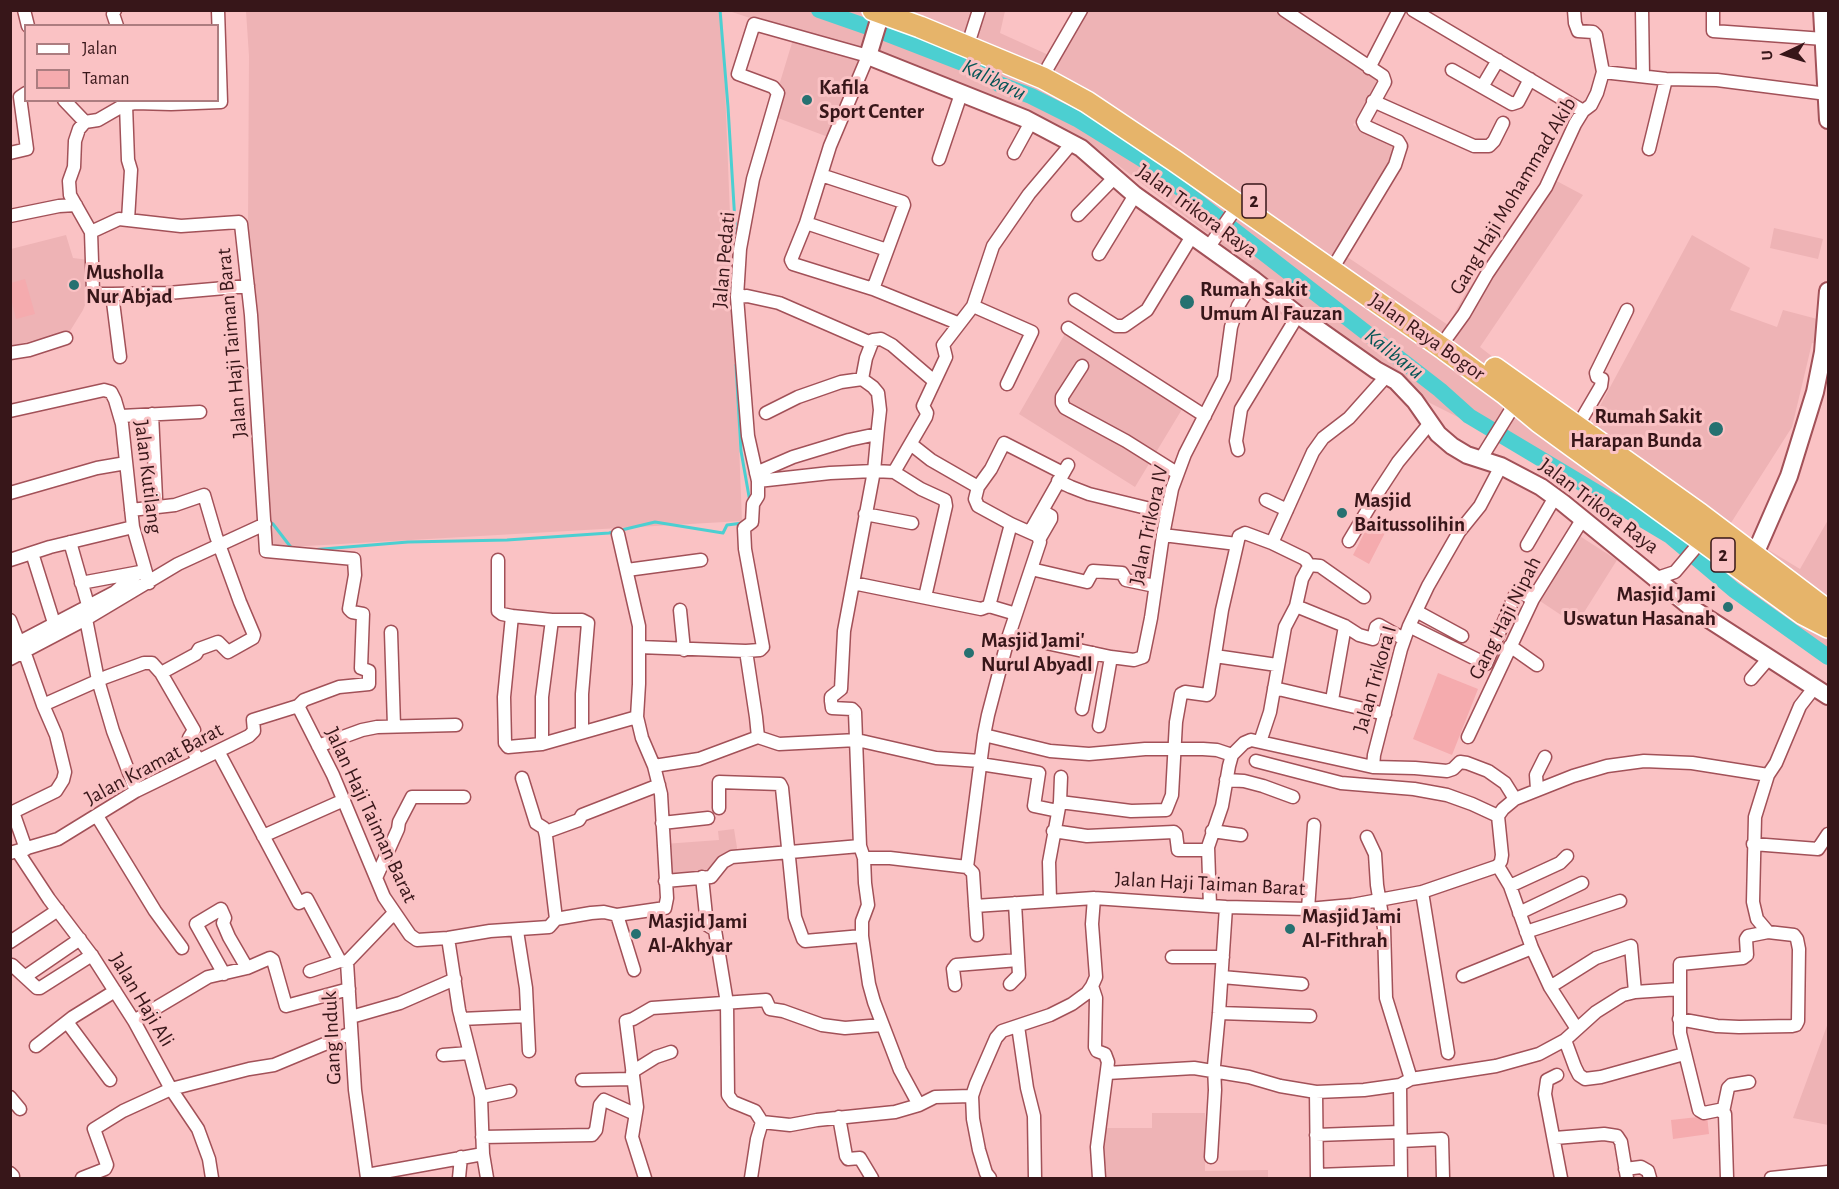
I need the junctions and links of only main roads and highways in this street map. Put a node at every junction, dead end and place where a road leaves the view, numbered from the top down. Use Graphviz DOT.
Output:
graph roads {
  1 [pos="911,10"];
  2 [pos="879,14"];
  3 [pos="1078,90"];
  4 [pos="1800,588"];
  5 [pos="1828,598"];
  6 [pos="1828,625"];
  1 -- 3 [label="highway, Jalan Raya Bogor / 2"];
  2 -- 3 [label="highway, Jalan Raya Bogor / 2"];
  3 -- 4 [label="highway, Jalan Raya Bogor / 2"];
  3 -- 6 [label="highway, Jalan Raya Bogor / 2"];
  4 -- 5 [label="highway, Jalan Raya Bogor / 2"];
  4 -- 6 [label="highway, Jalan Raya Bogor / 2"];
}
